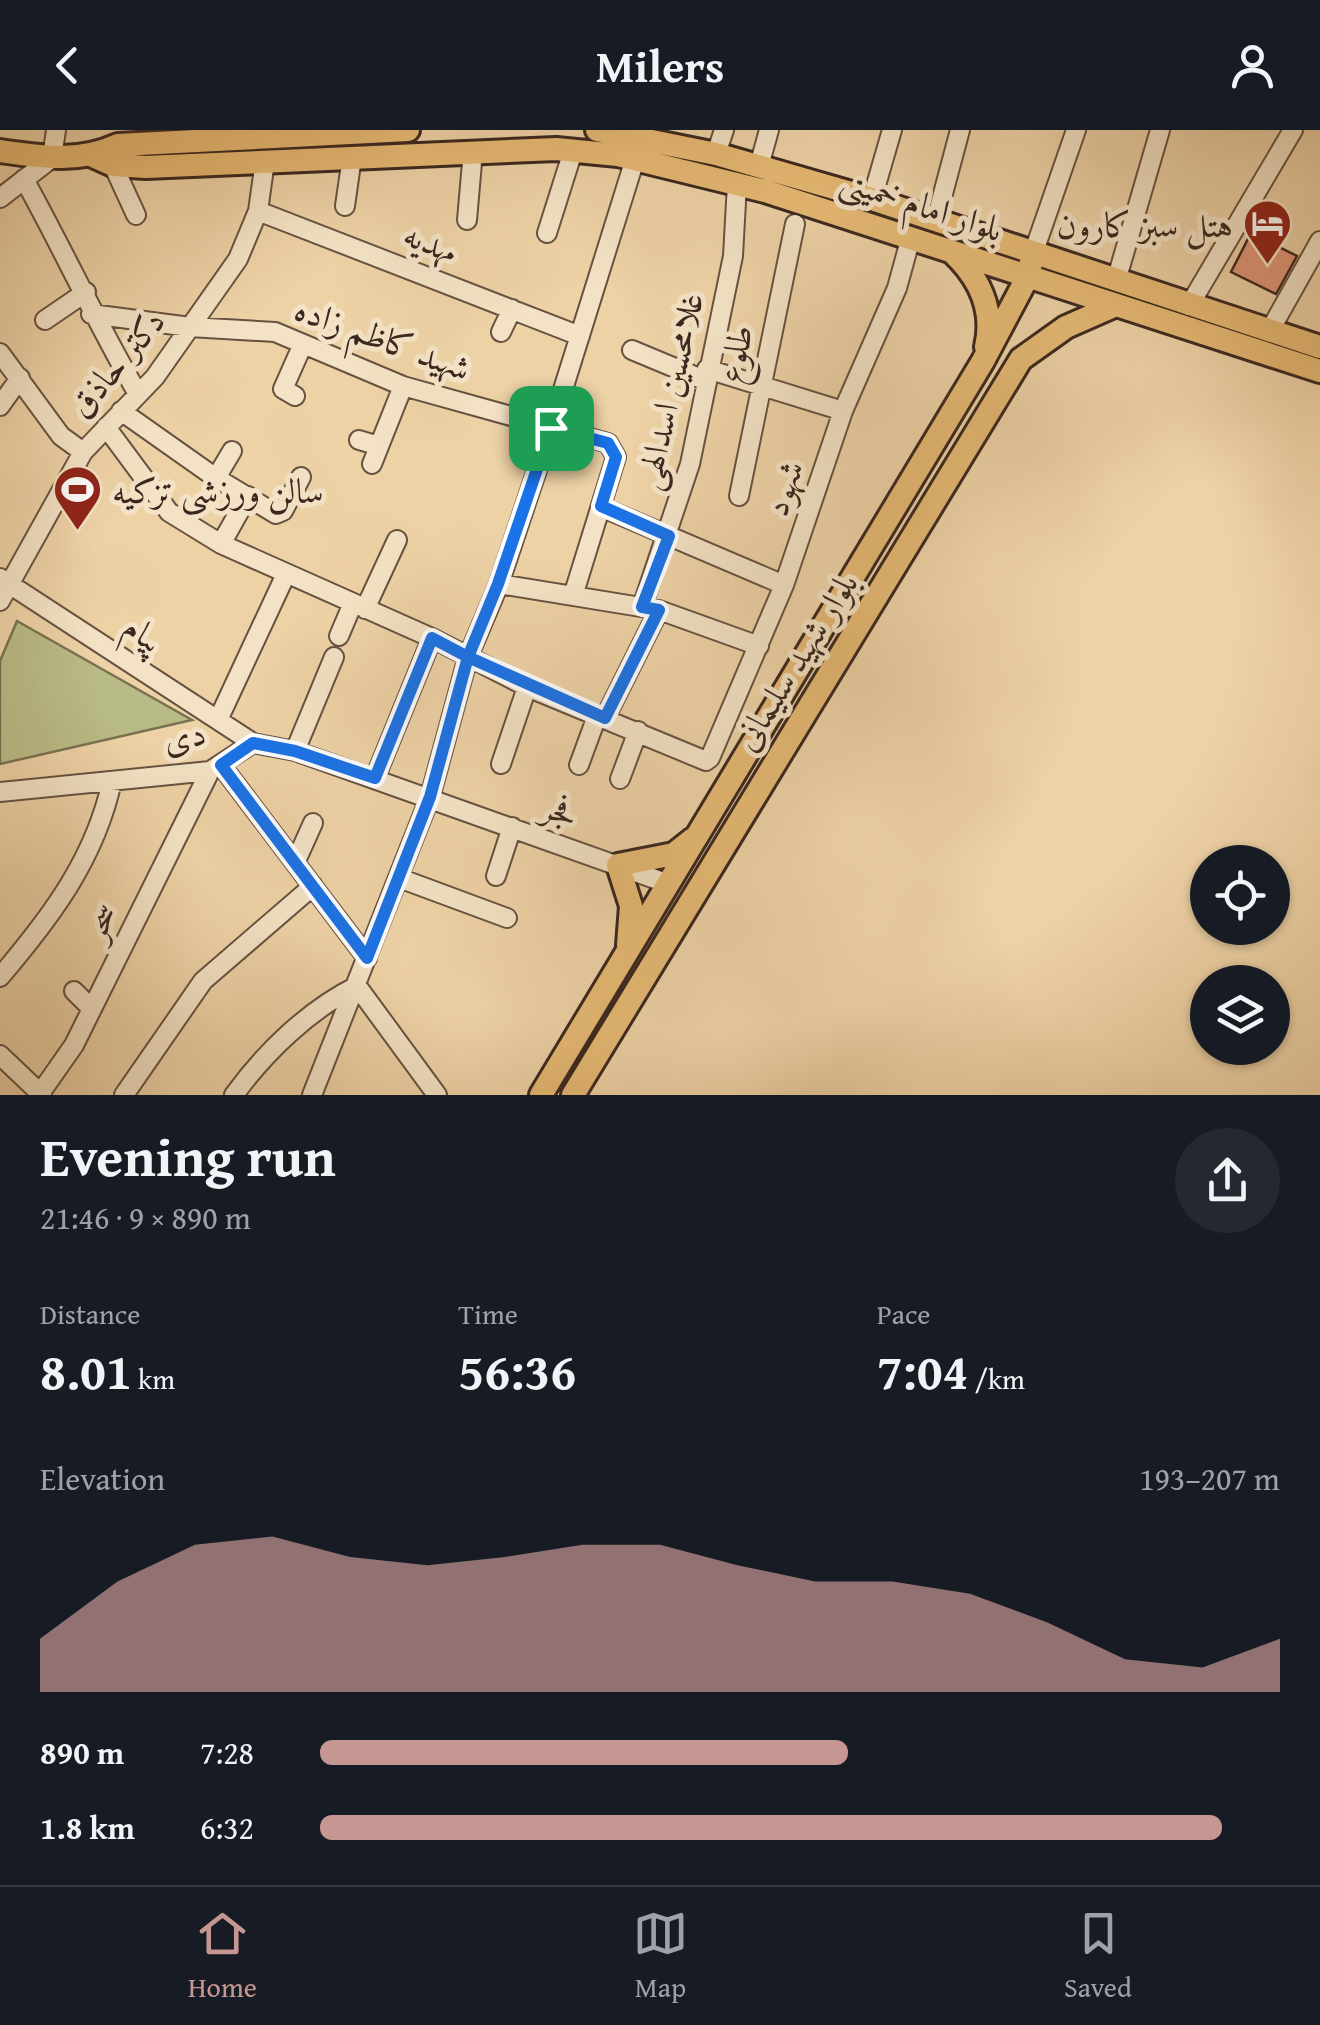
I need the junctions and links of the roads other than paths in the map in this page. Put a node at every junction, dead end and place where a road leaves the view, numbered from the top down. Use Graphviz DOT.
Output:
graph roads {
  1 [pos="56,130"];
  2 [pos="399,130"];
  3 [pos="408,130"];
  4 [pos="598,130"];
  5 [pos="724,130"];
  6 [pos="769,130"];
  7 [pos="892,130"];
  8 [pos="960,130"];
  9 [pos="1076,130"];
  10 [pos="1160,130"];
  11 [pos="1293,130"];
  12 [pos="317,134"];
  13 [pos="265,143"];
  14 [pos="573,150"];
  15 [pos="473,151"];
  16 [pos="0,152"];
  17 [pos="716,154"];
  18 [pos="352,157"];
  19 [pos="52,158"];
  20 [pos="636,159"];
  21 [pos="103,161"];
  22 [pos="759,166"];
  23 [pos="24,180"];
  24 [pos="737,184"];
  25 [pos="0,198"];
  26 [pos="872,199"];
  27 [pos="345,206"];
  28 [pos="258,212"];
  29 [pos="136,215"];
  30 [pos="466,220"];
  31 [pos="936,220"];
  32 [pos="794,224"];
  33 [pos="547,233"];
  34 [pos="911,237"];
  35 [pos="1320,242"];
  36 [pos="948,248"];
  37 [pos="1031,264"];
  38 [pos="86,292"];
  39 [pos="1116,293"];
  40 [pos="1189,306"];
  41 [pos="512,309"];
  42 [pos="91,314"];
  43 [pos="44,320"];
  44 [pos="190,327"];
  45 [pos="501,332"];
  46 [pos="1270,332"];
  47 [pos="580,336"];
  48 [pos="303,344"];
  49 [pos="1320,347"];
  50 [pos="632,350"];
  51 [pos="0,353"];
  52 [pos="983,361"];
  53 [pos="1320,371"];
  54 [pos="706,375"];
  55 [pos="20,378"];
  56 [pos="403,386"];
  57 [pos="762,386"];
  58 [pos="138,394"];
  59 [pos="295,396"];
  60 [pos="0,406"];
  61 [pos="121,411"];
  62 [pos="843,411"];
  63 [pos="106,428"];
  64 [pos="551,428"];
  65 [pos="359,440"];
  66 [pos="82,452"];
  67 [pos="232,452"];
  68 [pos="301,477"];
  69 [pos="216,478"];
  70 [pos="248,496"];
  71 [pos="739,496"];
  72 [pos="601,506"];
  73 [pos="669,536"];
  74 [pos="397,540"];
  75 [pos="221,544"];
  76 [pos="286,574"];
  77 [pos="498,584"];
  78 [pos="784,585"];
  79 [pos="3,588"];
  80 [pos="572,596"];
  81 [pos="359,606"];
  82 [pos="651,609"];
  83 [pos="338,636"];
  84 [pos="432,638"];
  85 [pos="759,646"];
  86 [pos="468,657"];
  87 [pos="334,658"];
  88 [pos="527,687"];
  89 [pos="601,717"];
  90 [pos="218,720"];
  91 [pos="638,731"];
  92 [pos="253,743"];
  93 [pos="295,751"];
  94 [pos="501,764"];
  95 [pos="579,765"];
  96 [pos="215,768"];
  97 [pos="375,778"];
  98 [pos="620,778"];
  99 [pos="112,781"];
  100 [pos="0,792"];
  101 [pos="430,797"];
  102 [pos="313,823"];
  103 [pos="512,827"];
  104 [pos="699,834"];
  105 [pos="296,863"];
  106 [pos="618,865"];
  107 [pos="496,876"];
  108 [pos="399,878"];
  109 [pos="669,884"];
  110 [pos="312,886"];
  111 [pos="694,892"];
  112 [pos="506,918"];
  113 [pos="628,952"];
  114 [pos="367,958"];
  115 [pos="0,977"];
  116 [pos="356,986"];
  117 [pos="74,991"];
  118 [pos="92,1009"];
  119 [pos="0,1055"];
  120 [pos="40,1094"];
  121 [pos="124,1095"];
  122 [pos="234,1095"];
  123 [pos="312,1095"];
  124 [pos="437,1095"];
  125 [pos="542,1095"];
  126 [pos="573,1095"];
  1 -- 19 [label="street"];
  2 -- 3 [label="main road, بلوار امام خمینی"];
  2 -- 12 [label="main road, بلوار امام خمینی"];
  4 -- 17 [label="main road, بلوار امام خمینی"];
  5 -- 17 [label="street"];
  6 -- 22 [label="street"];
  7 -- 26 [label="street"];
  8 -- 31 [label="street"];
  9 -- 37 [label="street"];
  10 -- 39 [label="street"];
  11 -- 40 [label="street"];
  12 -- 13 [label="main road, بلوار امام خمینی"];
  13 -- 18 [label="main road, بلوار امام خمینی"];
  13 -- 21 [label="main road, بلوار امام خمینی"];
  13 -- 28 [label="street, دکتر حاذق"];
  14 -- 15 [label="main road, بلوار امام خمینی"];
  14 -- 20 [label="main road, بلوار امام خمینی"];
  14 -- 33 [label="street"];
  15 -- 18 [label="main road, بلوار امام خمینی"];
  15 -- 30 [label="street"];
  16 -- 19 [label="main road, بلوار امام خمینی"];
  17 -- 22 [label="main road, بلوار امام خمینی"];
  18 -- 27 [label="street"];
  19 -- 21 [label="main road, بلوار امام خمینی"];
  19 -- 23 [label="street"];
  20 -- 24 [label="main road, بلوار امام خمینی"];
  20 -- 47 [label="street"];
  21 -- 29 [label="street"];
  22 -- 26 [label="main road, بلوار امام خمینی"];
  23 -- 25 [label="street"];
  23 -- 38 [label="street"];
  24 -- 34 [label="main road, بلوار امام خمینی"];
  24 -- 54 [label="street, غلامحسین اسدالهی"];
  26 -- 31 [label="main road, بلوار امام خمینی"];
  28 -- 41 [label="street, مهدیه"];
  28 -- 44 [label="street, دکتر حاذق"];
  31 -- 37 [label="main road, بلوار امام خمینی"];
  32 -- 57 [label="street, طلوع"];
  34 -- 36 [label="main road, بلوار امام خمینی"];
  34 -- 62 [label="street, شهود"];
  35 -- 46 [label="street"];
  36 -- 37 [label="main road, بلوار امام خمینی"];
  36 -- 52 [label="main road"];
  37 -- 39 [label="main road, بلوار امام خمینی"];
  37 -- 52 [label="main road, بلوار شهید سلیمانی"];
  38 -- 42 [label="street"];
  38 -- 43 [label="street"];
  39 -- 40 [label="main road, بلوار امام خمینی"];
  39 -- 53 [label="main road, بلوار امام خمینی"];
  39 -- 111 [label="main road, بلوار شهید سلیمانی"];
  40 -- 46 [label="main road, بلوار امام خمینی"];
  41 -- 45 [label="street"];
  41 -- 47 [label="street, مهدیه"];
  42 -- 44 [label="street, شهید کاظم زاده"];
  42 -- 58 [label="street"];
  44 -- 48 [label="street, شهید کاظم زاده"];
  44 -- 58 [label="street, دکتر حاذق"];
  46 -- 49 [label="main road, بلوار امام خمینی"];
  47 -- 64 [label="street"];
  48 -- 56 [label="street, شهید کاظم زاده"];
  48 -- 59 [label="street"];
  50 -- 54 [label="street"];
  51 -- 55 [label="street"];
  52 -- 104 [label="main road, بلوار شهید سلیمانی"];
  54 -- 57 [label="street"];
  54 -- 73 [label="street, غلامحسین اسدالهی"];
  55 -- 60 [label="street"];
  55 -- 66 [label="street"];
  56 -- 64 [label="street, شهید کاظم زاده"];
  56 -- 65 [label="street"];
  57 -- 62 [label="street"];
  57 -- 71 [label="street, طلوع"];
  58 -- 61 [label="street, دکتر حاذق"];
  61 -- 63 [label="street, دکتر حاذق"];
  61 -- 69 [label="street"];
  62 -- 78 [label="street, شهود"];
  63 -- 66 [label="street, دکتر حاذق"];
  63 -- 75 [label="street"];
  64 -- 72 [label="street, شهید کاظم زاده"];
  64 -- 77 [label="street"];
  66 -- 79 [label="street, دکتر حاذق"];
  67 -- 69 [label="street"];
  68 -- 70 [label="street"];
  69 -- 70 [label="street"];
  70 -- 75 [label="street"];
  72 -- 73 [label="street"];
  72 -- 80 [label="street, شهید کاظم زاده"];
  73 -- 78 [label="street"];
  73 -- 82 [label="street, غلامحسین اسدالهی"];
  74 -- 81 [label="street"];
  75 -- 76 [label="street"];
  76 -- 81 [label="street"];
  76 -- 90 [label="street"];
  77 -- 80 [label="street"];
  77 -- 86 [label="street"];
  78 -- 85 [label="street, شهود"];
  79 -- 90 [label="street, پیام"];
  80 -- 82 [label="street"];
  81 -- 83 [label="street"];
  81 -- 84 [label="street"];
  82 -- 85 [label="street"];
  82 -- 89 [label="street, غلامحسین اسدالهی"];
  84 -- 86 [label="street"];
  84 -- 97 [label="street"];
  85 -- 91 [label="street, شهود"];
  86 -- 88 [label="street"];
  86 -- 101 [label="street"];
  87 -- 93 [label="street"];
  88 -- 89 [label="street"];
  88 -- 94 [label="street"];
  89 -- 91 [label="street"];
  89 -- 95 [label="street, غلامحسین اسدالهی"];
  90 -- 92 [label="street, پیام"];
  91 -- 98 [label="street"];
  92 -- 93 [label="street, دی"];
  92 -- 96 [label="street, دی"];
  93 -- 97 [label="street, دی"];
  96 -- 99 [label="street, دی"];
  96 -- 105 [label="street"];
  96 -- 118 [label="street, سحر"];
  97 -- 101 [label="street, دی"];
  99 -- 100 [label="street, دی"];
  99 -- 115 [label="street"];
  101 -- 103 [label="street, فجر"];
  101 -- 108 [label="street"];
  102 -- 105 [label="street"];
  103 -- 106 [label="street, فجر"];
  103 -- 107 [label="street"];
  104 -- 106 [label="main road"];
  104 -- 109 [label="main road, بلوار شهید سلیمانی"];
  105 -- 110 [label="street"];
  106 -- 109 [label="street, فجر"];
  106 -- 113 [label="main road"];
  108 -- 112 [label="street"];
  108 -- 114 [label="street"];
  109 -- 111 [label="main road"];
  109 -- 113 [label="main road, بلوار شهید سلیمانی"];
  110 -- 114 [label="street"];
  110 -- 121 [label="street"];
  111 -- 126 [label="main road, بلوار شهید سلیمانی"];
  113 -- 125 [label="main road, بلوار شهید سلیمانی"];
  114 -- 116 [label="street"];
  116 -- 122 [label="street"];
  116 -- 123 [label="street"];
  116 -- 124 [label="street"];
  117 -- 118 [label="street"];
  118 -- 120 [label="street, سحر"];
  119 -- 120 [label="street"];
}
